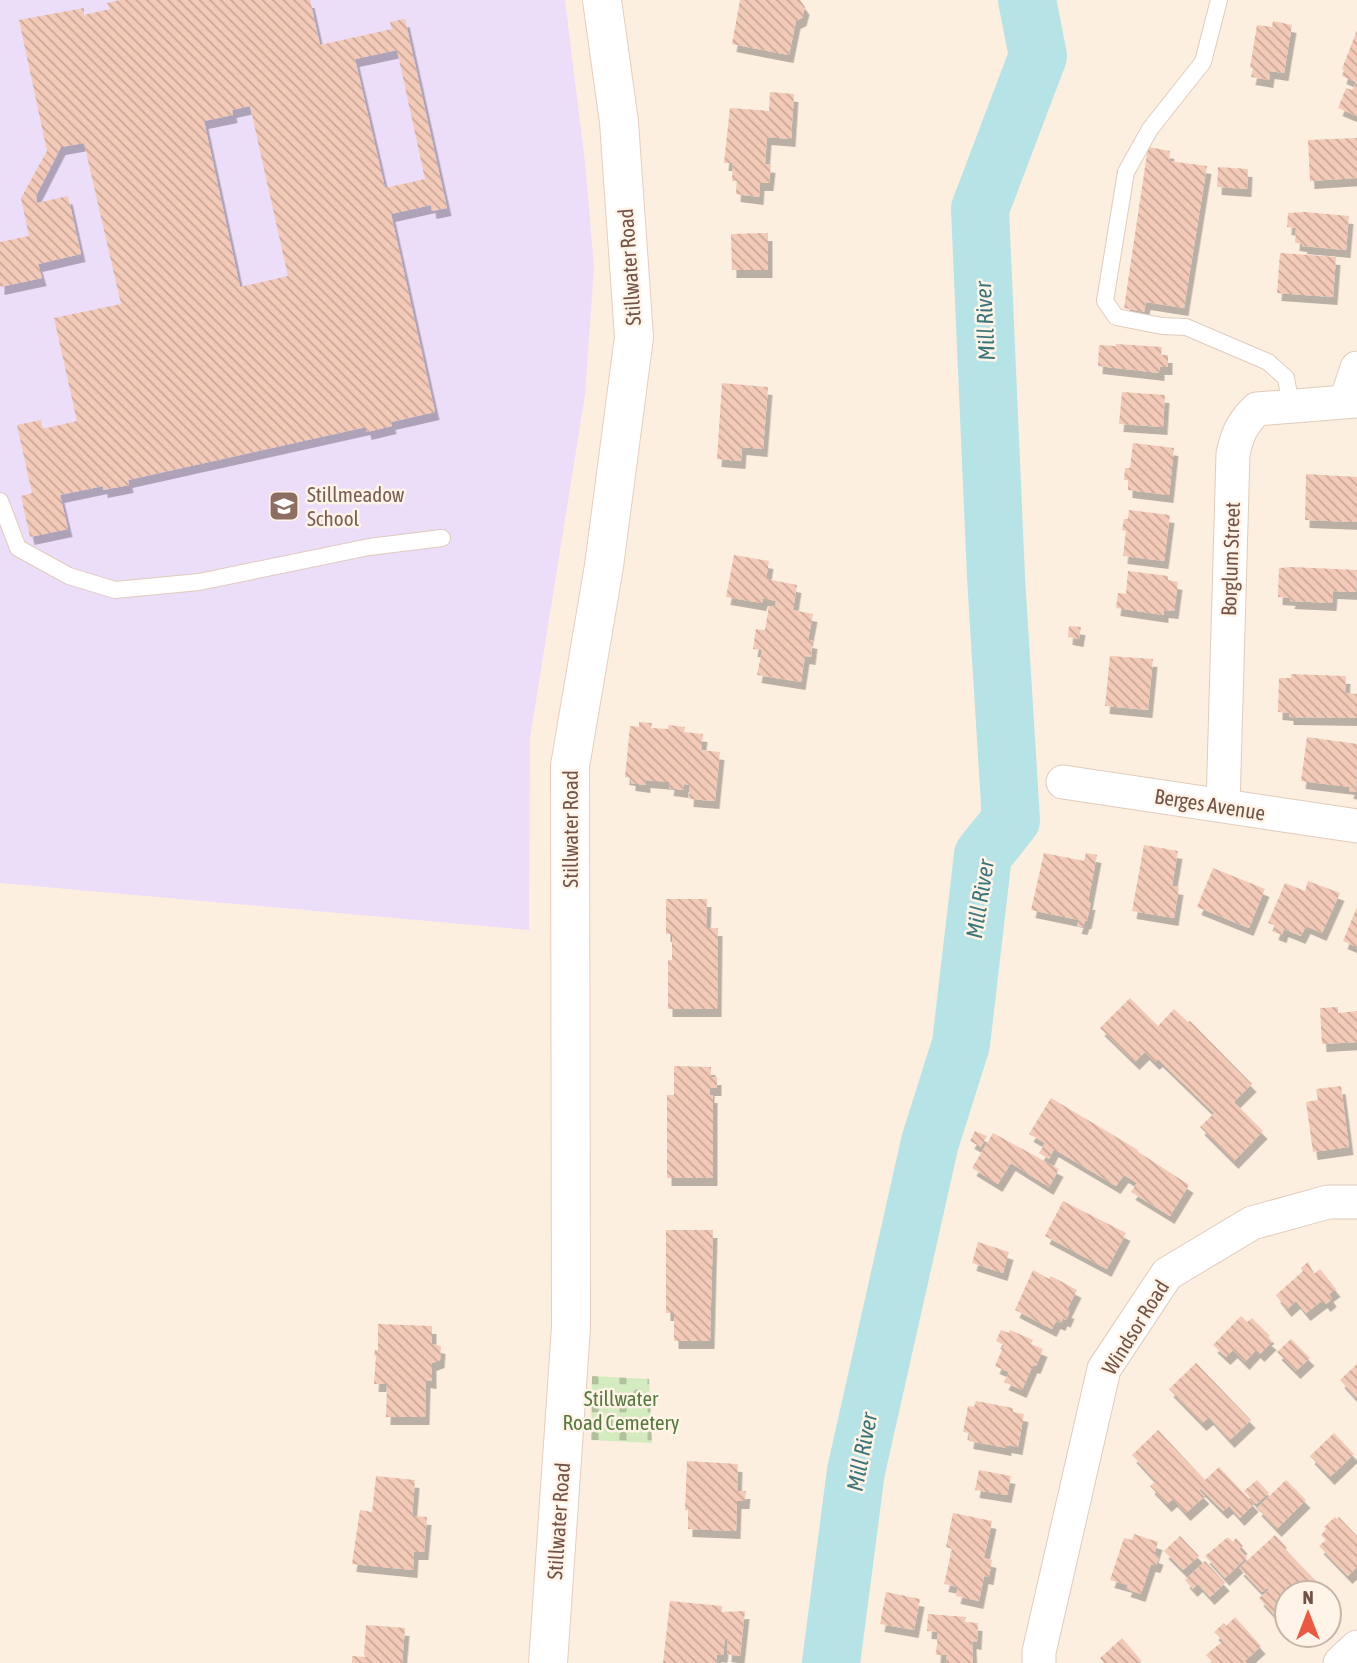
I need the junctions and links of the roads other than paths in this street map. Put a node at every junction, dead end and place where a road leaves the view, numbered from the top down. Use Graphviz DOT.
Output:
graph roads {
  1 [pos="602,0"];
  2 [pos="1219,0"];
  3 [pos="1357,368"];
  4 [pos="1351,401"];
  5 [pos="1292,406"];
  6 [pos="0,501"];
  7 [pos="442,538"];
  8 [pos="1063,782"];
  9 [pos="1223,806"];
  10 [pos="1357,826"];
  11 [pos="1357,1202"];
  12 [pos="1357,1647"];
  13 [pos="548,1663"];
  14 [pos="1039,1663"];
  15 [pos="1340,1663"];
  1 -- 13 [label="main road, Stillwater Road"];
  2 -- 5 [label="lane"];
  3 -- 4 [label="street"];
  4 -- 5 [label="street, Borglum Street"];
  5 -- 9 [label="street, Borglum Street"];
  6 -- 7 [label="lane"];
  8 -- 9 [label="street, Berges Avenue"];
  9 -- 10 [label="street, Berges Avenue"];
  11 -- 14 [label="street, Windsor Road"];
  12 -- 15 [label="street"];
}
